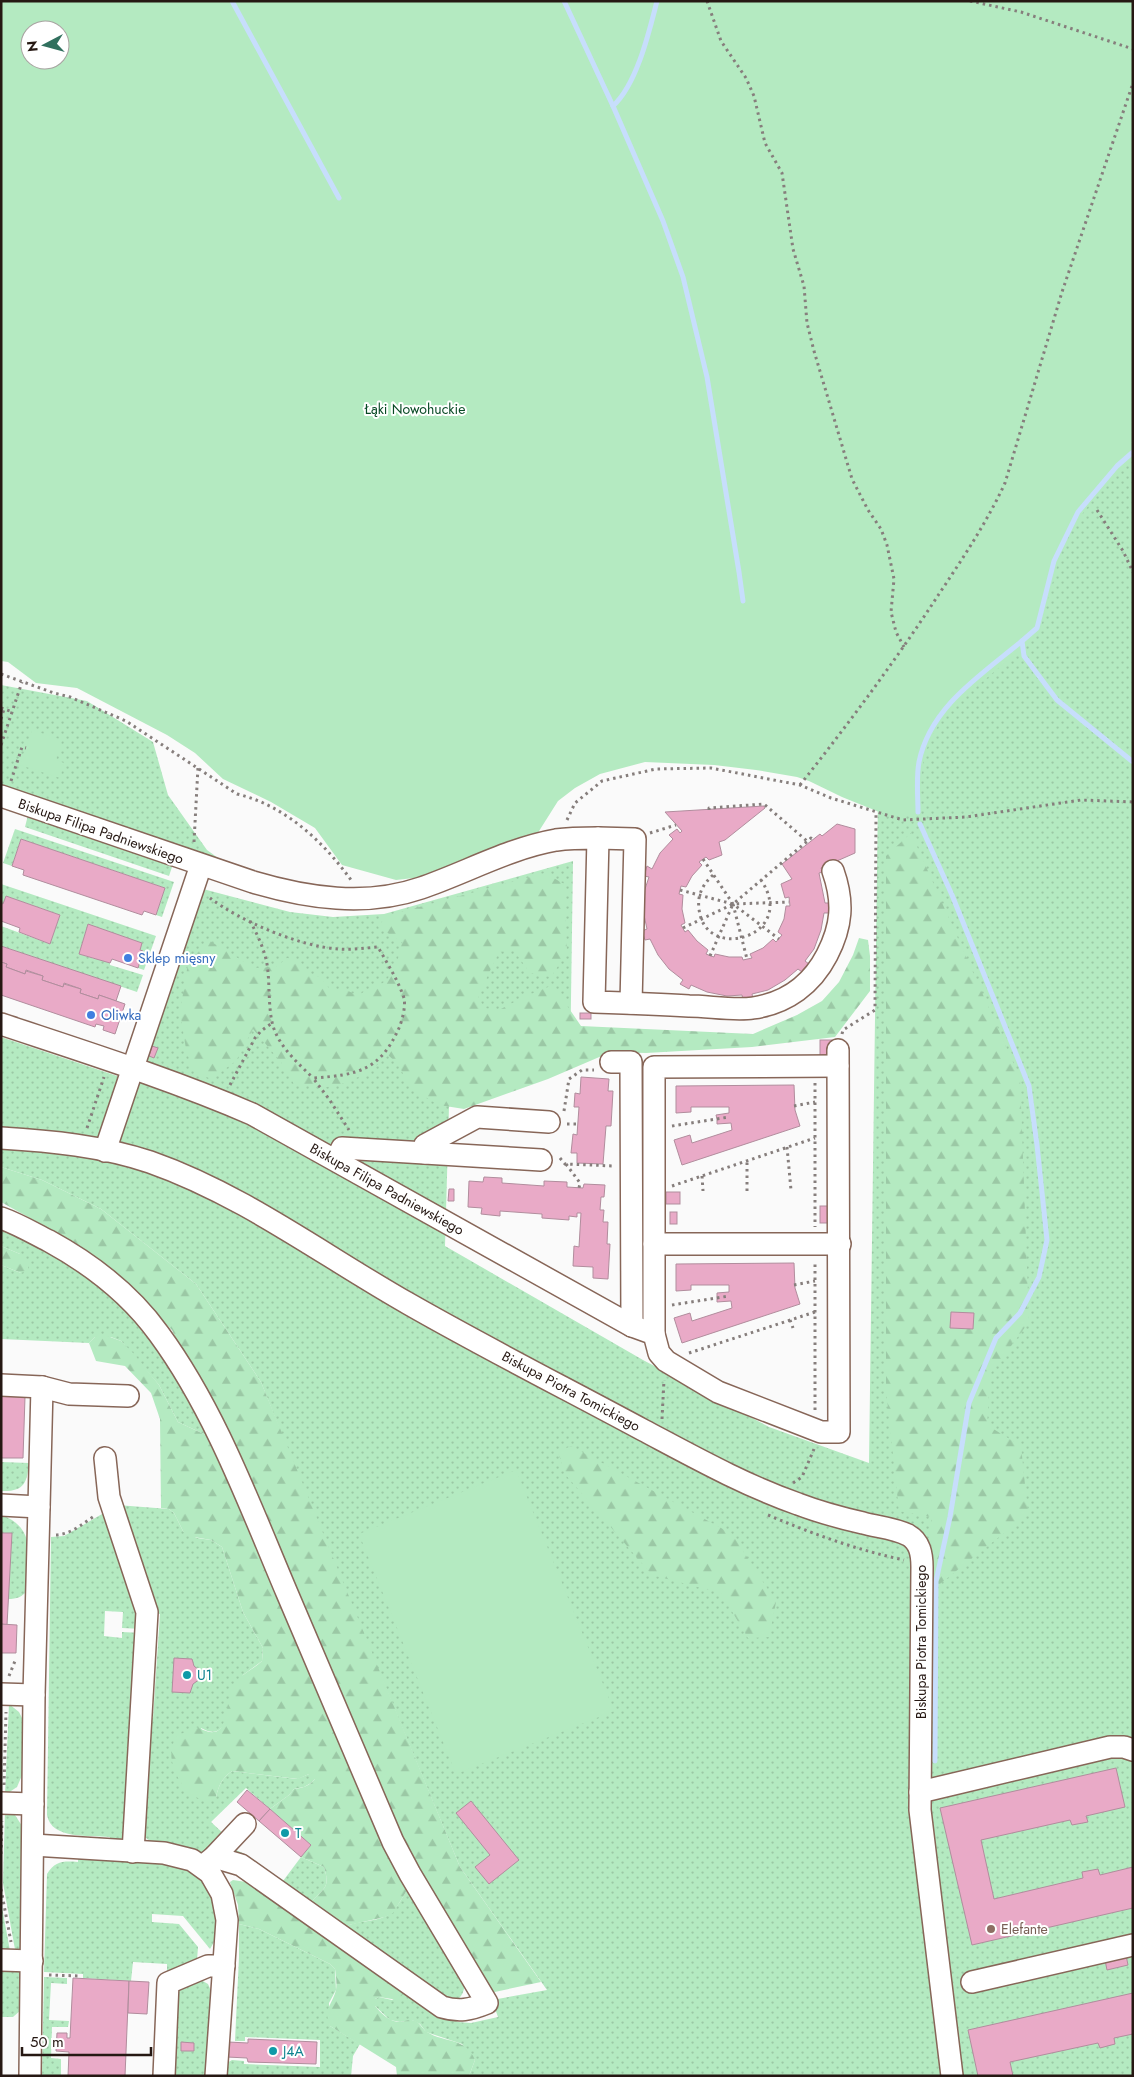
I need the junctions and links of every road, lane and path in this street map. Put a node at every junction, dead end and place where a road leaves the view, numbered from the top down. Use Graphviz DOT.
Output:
graph roads {
  1 [pos="707,1"];
  2 [pos="970,1"];
  3 [pos="1133,49"];
  4 [pos="1133,83"];
  5 [pos="1097,510"];
  6 [pos="1133,572"];
  7 [pos="904,647"];
  8 [pos="1,674"];
  9 [pos="22,682"];
  10 [pos="3,709"];
  11 [pos="13,712"];
  12 [pos="1,719"];
  13 [pos="3,735"];
  14 [pos="1,745"];
  15 [pos="26,748"];
  16 [pos="198,767"];
  17 [pos="800,786"];
  18 [pos="3,801"];
  19 [pos="1133,802"];
  20 [pos="709,810"];
  21 [pos="876,813"];
  22 [pos="676,825"];
  23 [pos="598,838"];
  24 [pos="635,838"];
  25 [pos="565,839"];
  26 [pos="813,840"];
  27 [pos="807,841"];
  28 [pos="703,859"];
  29 [pos="197,864"];
  30 [pos="833,871"];
  31 [pos="714,875"];
  32 [pos="761,880"];
  33 [pos="194,886"];
  34 [pos="680,890"];
  35 [pos="700,895"];
  36 [pos="365,899"];
  37 [pos="789,902"];
  38 [pos="770,903"];
  39 [pos="733,904"];
  40 [pos="702,919"];
  41 [pos="249,920"];
  42 [pos="762,926"];
  43 [pos="683,928"];
  44 [pos="719,936"];
  45 [pos="778,938"];
  46 [pos="742,939"];
  47 [pos="710,956"];
  48 [pos="747,960"];
  49 [pos="631,1003"];
  50 [pos="272,1023"];
  51 [pos="1,1024"];
  52 [pos="838,1058"];
  53 [pos="112,1062"];
  54 [pos="611,1062"];
  55 [pos="815,1066"];
  56 [pos="134,1069"];
  57 [pos="313,1078"];
  58 [pos="218,1100"];
  59 [pos="815,1102"];
  60 [pos="794,1106"];
  61 [pos="729,1117"];
  62 [pos="556,1119"];
  63 [pos="654,1129"];
  64 [pos="86,1132"];
  65 [pos="1,1138"];
  66 [pos="815,1138"];
  67 [pos="788,1147"];
  68 [pos="357,1149"];
  69 [pos="105,1150"];
  70 [pos="425,1153"];
  71 [pos="336,1160"];
  72 [pos="540,1160"];
  73 [pos="748,1160"];
  74 [pos="565,1164"];
  75 [pos="632,1167"];
  76 [pos="702,1176"];
  77 [pos="675,1185"];
  78 [pos="579,1188"];
  79 [pos="792,1190"];
  80 [pos="704,1191"];
  81 [pos="747,1191"];
  82 [pos="1,1218"];
  83 [pos="654,1244"];
  84 [pos="815,1244"];
  85 [pos="840,1244"];
  86 [pos="815,1282"];
  87 [pos="794,1285"];
  88 [pos="730,1296"];
  89 [pos="654,1307"];
  90 [pos="815,1312"];
  91 [pos="790,1320"];
  92 [pos="632,1326"];
  93 [pos="793,1328"];
  94 [pos="654,1334"];
  95 [pos="746,1335"];
  96 [pos="748,1341"];
  97 [pos="666,1361"];
  98 [pos="1,1385"];
  99 [pos="42,1387"];
  100 [pos="128,1396"];
  101 [pos="818,1431"];
  102 [pos="660,1439"];
  103 [pos="105,1458"];
  104 [pos="784,1499"];
  105 [pos="1,1505"];
  106 [pos="112,1506"];
  107 [pos="39,1507"];
  108 [pos="49,1535"];
  109 [pos="35,1656"];
  110 [pos="4,1694"];
  111 [pos="34,1695"];
  112 [pos="1133,1750"];
  113 [pos="920,1792"];
  114 [pos="2,1803"];
  115 [pos="33,1804"];
  116 [pos="245,1824"];
  117 [pos="33,1845"];
  118 [pos="132,1852"];
  119 [pos="1,1854"];
  120 [pos="208,1862"];
  121 [pos="1,1889"];
  122 [pos="1133,1945"];
  123 [pos="16,1961"];
  124 [pos="224,1966"];
  125 [pos="972,1982"];
  126 [pos="30,2076"];
  127 [pos="164,2076"];
  128 [pos="216,2076"];
  129 [pos="952,2076"];
  1 -- 7 [label="path"];
  2 -- 3 [label="path"];
  4 -- 7 [label="path"];
  5 -- 6 [label="path"];
  7 -- 17 [label="path"];
  8 -- 9 [label="path"];
  9 -- 11 [label="path"];
  9 -- 16 [label="path"];
  10 -- 11 [label="path"];
  10 -- 12 [label="path"];
  11 -- 13 [label="path"];
  13 -- 14 [label="path"];
  15 -- 18 [label="path"];
  16 -- 29 [label="path"];
  16 -- 36 [label="path"];
  17 -- 21 [label="path"];
  17 -- 25 [label="path"];
  18 -- 29 [label="street, Biskupa Filipa Padniewskiego"];
  19 -- 21 [label="path"];
  20 -- 27 [label="path"];
  21 -- 52 [label="path"];
  22 -- 24 [label="path"];
  23 -- 24 [label="street, Biskupa Filipa Padniewskiego"];
  23 -- 25 [label="street, Biskupa Filipa Padniewskiego"];
  23 -- 49 [label="street"];
  24 -- 49 [label="street"];
  25 -- 36 [label="street, Biskupa Filipa Padniewskiego"];
  26 -- 27 [label="path"];
  27 -- 32 [label="path"];
  28 -- 31 [label="path"];
  29 -- 33 [label="street, Biskupa Filipa Padniewskiego"];
  29 -- 36 [label="street, Biskupa Filipa Padniewskiego"];
  30 -- 49 [label="street"];
  31 -- 35 [label="path"];
  31 -- 39 [label="path"];
  32 -- 38 [label="path"];
  32 -- 39 [label="path"];
  33 -- 41 [label="path"];
  33 -- 56 [label="street, Biskupa Filipa Padniewskiego"];
  34 -- 35 [label="path"];
  35 -- 39 [label="path"];
  35 -- 40 [label="path"];
  37 -- 38 [label="path"];
  38 -- 39 [label="path"];
  38 -- 42 [label="path"];
  39 -- 40 [label="path"];
  39 -- 42 [label="path"];
  39 -- 44 [label="path"];
  39 -- 46 [label="path"];
  40 -- 43 [label="path"];
  40 -- 44 [label="path"];
  41 -- 50 [label="path"];
  41 -- 57 [label="path"];
  42 -- 45 [label="path"];
  42 -- 46 [label="path"];
  44 -- 46 [label="path"];
  44 -- 47 [label="path"];
  46 -- 48 [label="path"];
  50 -- 57 [label="path"];
  50 -- 58 [label="path"];
  51 -- 53 [label="street, Biskupa Filipa Padniewskiego"];
  52 -- 55 [label="street"];
  52 -- 85 [label="street"];
  53 -- 56 [label="street, Biskupa Filipa Padniewskiego"];
  53 -- 64 [label="path"];
  54 -- 62 [label="path"];
  54 -- 75 [label="street"];
  55 -- 59 [label="path"];
  55 -- 63 [label="street"];
  56 -- 58 [label="street, Biskupa Filipa Padniewskiego"];
  56 -- 69 [label="street, Biskupa Filipa Padniewskiego"];
  57 -- 68 [label="path"];
  58 -- 71 [label="street, Biskupa Filipa Padniewskiego"];
  59 -- 60 [label="path"];
  59 -- 66 [label="path"];
  61 -- 63 [label="path"];
  62 -- 70 [label="street"];
  63 -- 83 [label="street"];
  65 -- 69 [label="street, Biskupa Piotra Tomickiego"];
  66 -- 67 [label="path"];
  66 -- 84 [label="path"];
  67 -- 73 [label="path"];
  67 -- 79 [label="path"];
  68 -- 70 [label="street"];
  68 -- 71 [label="street"];
  69 -- 102 [label="street, Biskupa Piotra Tomickiego"];
  70 -- 72 [label="street"];
  71 -- 92 [label="street, Biskupa Filipa Padniewskiego"];
  72 -- 74 [label="path"];
  73 -- 76 [label="path"];
  73 -- 81 [label="path"];
  74 -- 75 [label="path"];
  74 -- 78 [label="path"];
  75 -- 92 [label="street"];
  76 -- 77 [label="path"];
  76 -- 80 [label="path"];
  82 -- 120 [label="street"];
  83 -- 84 [label="street"];
  83 -- 89 [label="street"];
  84 -- 85 [label="street"];
  84 -- 86 [label="path"];
  85 -- 101 [label="street"];
  86 -- 87 [label="path"];
  86 -- 90 [label="path"];
  88 -- 89 [label="path"];
  89 -- 94 [label="street"];
  90 -- 91 [label="path"];
  90 -- 101 [label="path"];
  91 -- 93 [label="path"];
  91 -- 95 [label="path"];
  92 -- 94 [label="street, Biskupa Filipa Padniewskiego"];
  94 -- 97 [label="street"];
  95 -- 96 [label="path"];
  95 -- 97 [label="path"];
  97 -- 101 [label="street"];
  97 -- 102 [label="path"];
  98 -- 99 [label="street"];
  99 -- 100 [label="street"];
  99 -- 107 [label="street"];
  101 -- 104 [label="path"];
  102 -- 104 [label="street, Biskupa Piotra Tomickiego"];
  103 -- 106 [label="street"];
  104 -- 113 [label="street, Biskupa Piotra Tomickiego"];
  105 -- 107 [label="street"];
  106 -- 108 [label="path"];
  106 -- 118 [label="street"];
  107 -- 109 [label="street"];
  109 -- 110 [label="path"];
  109 -- 111 [label="street"];
  110 -- 111 [label="street"];
  110 -- 114 [label="path"];
  111 -- 115 [label="street"];
  112 -- 113 [label="street"];
  113 -- 129 [label="street, Biskupa Piotra Tomickiego"];
  114 -- 115 [label="street"];
  114 -- 119 [label="path"];
  115 -- 117 [label="street"];
  116 -- 120 [label="street"];
  117 -- 118 [label="street"];
  117 -- 123 [label="street"];
  118 -- 120 [label="street"];
  120 -- 124 [label="street"];
  121 -- 123 [label="path"];
  122 -- 125 [label="street"];
  123 -- 126 [label="street"];
  124 -- 127 [label="street"];
  124 -- 128 [label="street"];
}
